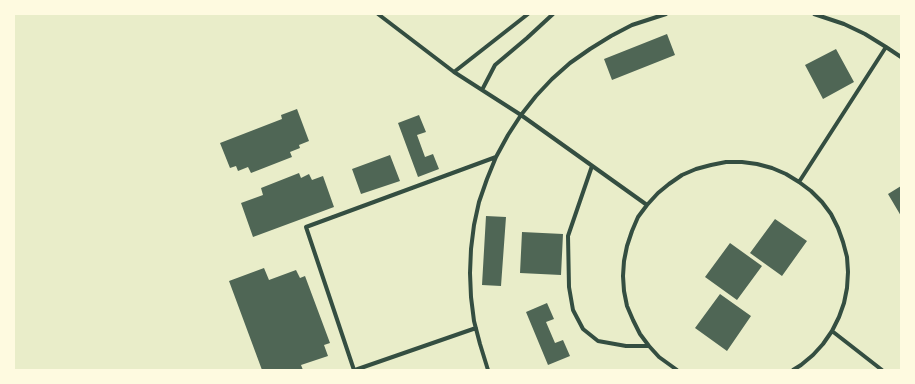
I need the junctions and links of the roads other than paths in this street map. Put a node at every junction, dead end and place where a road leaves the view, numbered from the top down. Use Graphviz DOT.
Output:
graph roads {
  1 [pos="378,14"];
  2 [pos="528,14"];
  3 [pos="553,14"];
  4 [pos="666,14"];
  5 [pos="814,14"];
  6 [pos="886,47"];
  7 [pos="901,57"];
  8 [pos="454,72"];
  9 [pos="482,90"];
  10 [pos="521,115"];
  11 [pos="496,157"];
  12 [pos="592,166"];
  13 [pos="799,182"];
  14 [pos="647,205"];
  15 [pos="476,328"];
  16 [pos="832,331"];
  17 [pos="649,346"];
  18 [pos="670,368"];
  19 [pos="355,370"];
  20 [pos="488,370"];
  21 [pos="677,370"];
  22 [pos="793,370"];
  23 [pos="882,370"];
  1 -- 8 [label="street"];
  2 -- 8 [label="street"];
  3 -- 9 [label="street"];
  4 -- 10 [label="street"];
  5 -- 6 [label="street"];
  6 -- 7 [label="street"];
  6 -- 13 [label="street"];
  8 -- 9 [label="street"];
  9 -- 10 [label="street"];
  10 -- 11 [label="street"];
  10 -- 12 [label="street"];
  11 -- 15 [label="street"];
  11 -- 19 [label="street"];
  12 -- 14 [label="street"];
  12 -- 17 [label="street"];
  13 -- 14 [label="street"];
  13 -- 16 [label="street"];
  14 -- 17 [label="street"];
  15 -- 19 [label="street"];
  15 -- 20 [label="street"];
  16 -- 22 [label="street"];
  16 -- 23 [label="street"];
  17 -- 18 [label="street"];
  18 -- 21 [label="street"];
}
